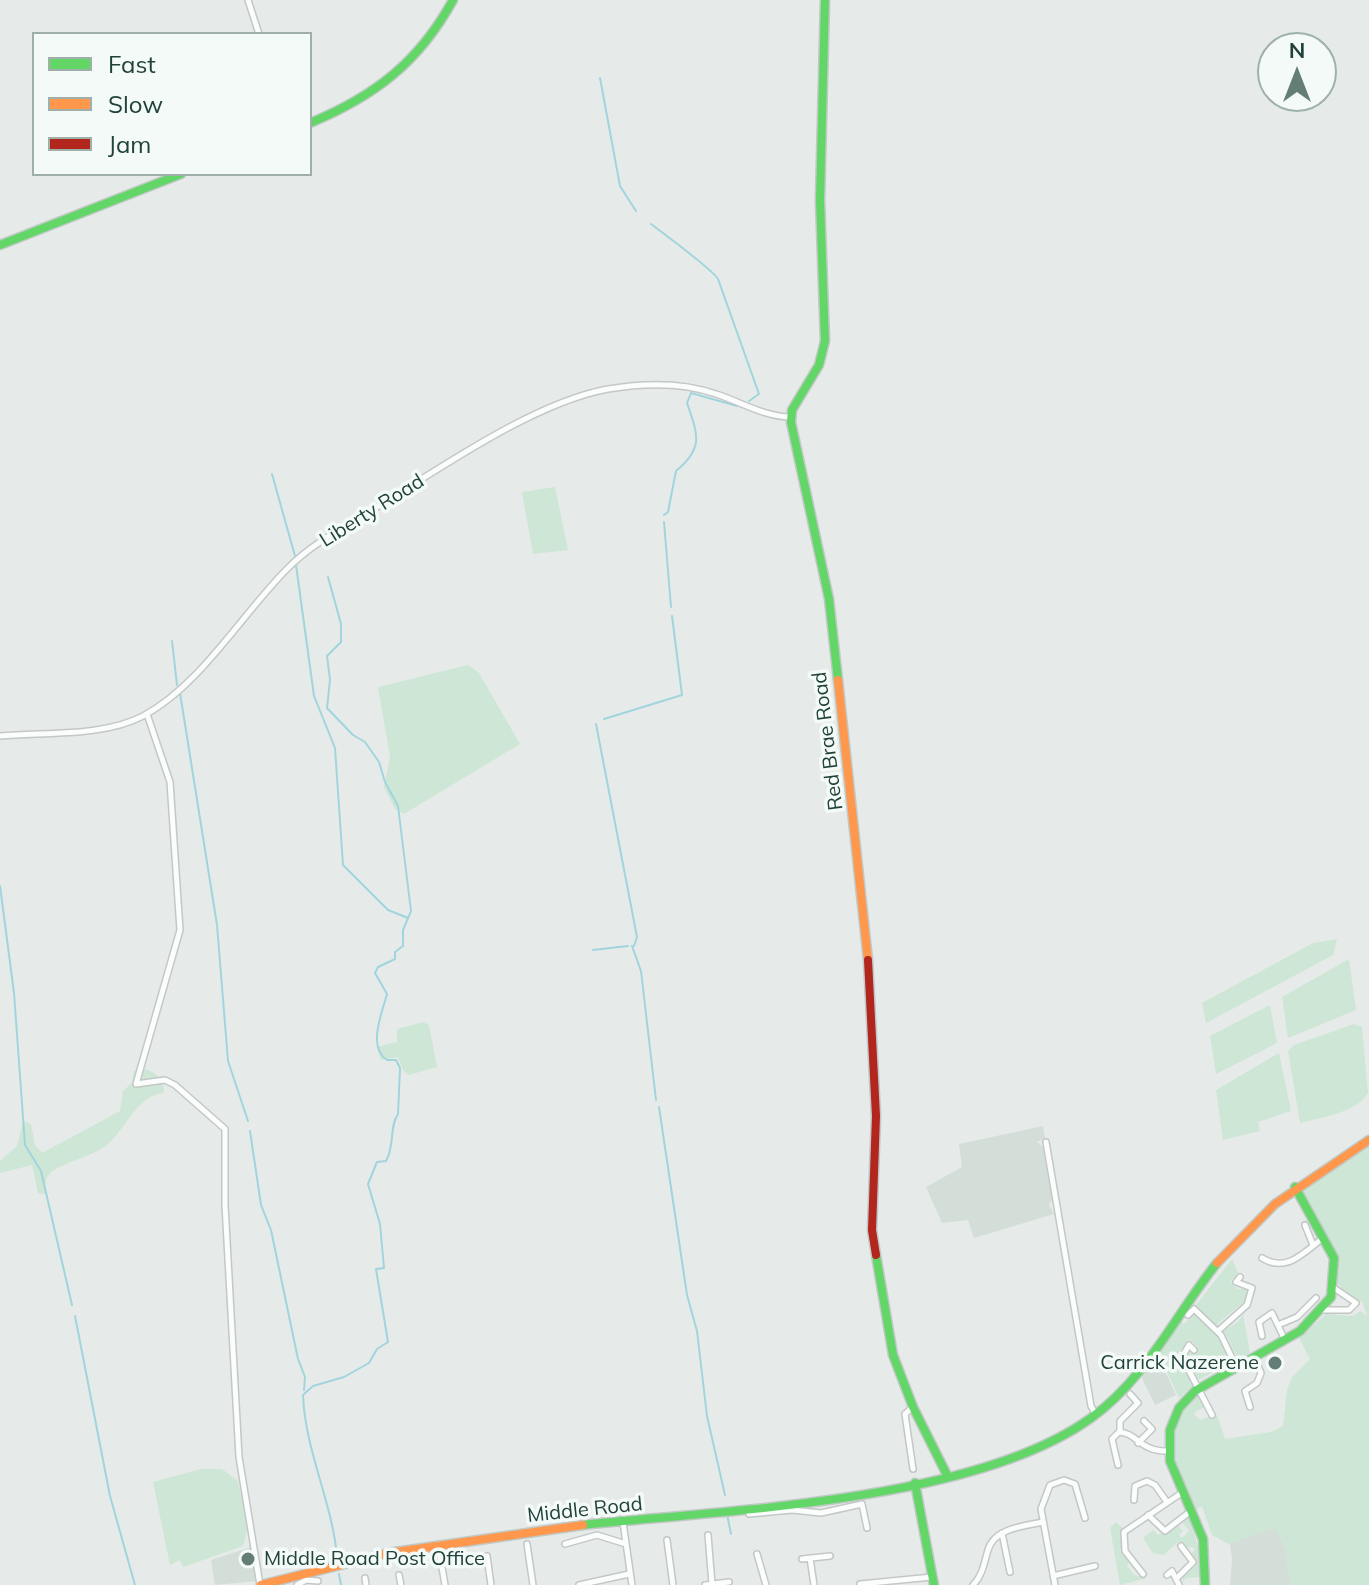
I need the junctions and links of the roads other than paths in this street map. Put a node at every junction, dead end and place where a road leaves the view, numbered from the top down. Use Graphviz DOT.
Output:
graph roads {
  1 [pos="248,0"];
  2 [pos="453,0"];
  3 [pos="825,0"];
  4 [pos="258,32"];
  5 [pos="312,122"];
  6 [pos="176,176"];
  7 [pos="0,245"];
  8 [pos="791,417"];
  9 [pos="147,714"];
  10 [pos="0,736"];
  11 [pos="1369,1140"];
  12 [pos="1046,1142"];
  13 [pos="1295,1187"];
  14 [pos="1308,1228"];
  15 [pos="1325,1236"];
  16 [pos="1313,1245"];
  17 [pos="1262,1258"];
  18 [pos="1240,1277"];
  19 [pos="1334,1288"];
  20 [pos="1316,1298"];
  21 [pos="1322,1310"];
  22 [pos="1188,1315"];
  23 [pos="1278,1325"];
  24 [pos="1218,1331"];
  25 [pos="1262,1336"];
  26 [pos="1285,1340"];
  27 [pos="1194,1350"];
  28 [pos="1254,1357"];
  29 [pos="1236,1366"];
  30 [pos="1199,1387"];
  31 [pos="1130,1394"];
  32 [pos="913,1407"];
  33 [pos="1250,1407"];
  34 [pos="1096,1415"];
  35 [pos="1212,1415"];
  36 [pos="1144,1421"];
  37 [pos="1120,1431"];
  38 [pos="1138,1443"];
  39 [pos="1169,1451"];
  40 [pos="1127,1455"];
  41 [pos="913,1469"];
  42 [pos="947,1475"];
  43 [pos="915,1483"];
  44 [pos="1184,1491"];
  45 [pos="819,1499"];
  46 [pos="1134,1500"];
  47 [pos="1167,1502"];
  48 [pos="821,1513"];
  49 [pos="749,1514"];
  50 [pos="1187,1514"];
  51 [pos="1148,1515"];
  52 [pos="1085,1518"];
  53 [pos="623,1522"];
  54 [pos="1043,1522"];
  55 [pos="1178,1522"];
  56 [pos="867,1528"];
  57 [pos="1185,1529"];
  58 [pos="1002,1533"];
  59 [pos="708,1535"];
  60 [pos="667,1540"];
  61 [pos="438,1544"];
  62 [pos="527,1544"];
  63 [pos="565,1544"];
  64 [pos="626,1544"];
  65 [pos="1181,1546"];
  66 [pos="1193,1547"];
  67 [pos="1187,1553"];
  68 [pos="757,1554"];
  69 [pos="487,1556"];
  70 [pos="830,1556"];
  71 [pos="810,1558"];
  72 [pos="802,1559"];
  73 [pos="1095,1566"];
  74 [pos="1010,1572"];
  75 [pos="630,1574"];
  76 [pos="1143,1574"];
  77 [pos="399,1575"];
  78 [pos="1167,1575"];
  79 [pos="1053,1576"];
  80 [pos="1178,1577"];
  81 [pos="318,1581"];
  82 [pos="933,1581"];
  83 [pos="729,1582"];
  84 [pos="264,1584"];
  85 [pos="712,1584"];
  86 [pos="860,1584"];
  87 [pos="297,1585"];
  88 [pos="401,1585"];
  89 [pos="445,1585"];
  90 [pos="491,1585"];
  91 [pos="533,1585"];
  92 [pos="579,1585"];
  93 [pos="632,1585"];
  94 [pos="673,1585"];
  95 [pos="705,1585"];
  96 [pos="766,1585"];
  97 [pos="814,1585"];
  98 [pos="973,1585"];
  99 [pos="1055,1585"];
  100 [pos="1179,1585"];
  101 [pos="1205,1585"];
  1 -- 4 [label="street"];
  2 -- 5 [label="street"];
  3 -- 8 [label="street"];
  6 -- 7 [label="street"];
  8 -- 9 [label="street, Liberty Road"];
  8 -- 32 [label="street, Red Brae Road"];
  9 -- 10 [label="street, Liberty Road"];
  9 -- 84 [label="street"];
  11 -- 13 [label="street, Middle Road"];
  12 -- 34 [label="street"];
  13 -- 15 [label="street"];
  13 -- 34 [label="street, Middle Road"];
  14 -- 16 [label="street"];
  15 -- 16 [label="street"];
  15 -- 19 [label="street"];
  16 -- 17 [label="street"];
  18 -- 24 [label="street"];
  19 -- 21 [label="street"];
  19 -- 21 [label="street"];
  20 -- 23 [label="street"];
  21 -- 26 [label="street"];
  22 -- 24 [label="street"];
  23 -- 25 [label="street"];
  23 -- 26 [label="street"];
  24 -- 29 [label="street"];
  26 -- 28 [label="street"];
  27 -- 30 [label="street"];
  28 -- 29 [label="street"];
  28 -- 33 [label="street"];
  29 -- 30 [label="street"];
  30 -- 35 [label="street"];
  30 -- 39 [label="street"];
  31 -- 37 [label="street"];
  32 -- 41 [label="street"];
  32 -- 42 [label="street, Red Brae Road"];
  34 -- 42 [label="street, Middle Road"];
  36 -- 38 [label="street"];
  37 -- 38 [label="street"];
  37 -- 40 [label="street"];
  38 -- 39 [label="street"];
  39 -- 44 [label="street"];
  42 -- 43 [label="street, Middle Road"];
  43 -- 45 [label="street, Middle Road"];
  43 -- 82 [label="street"];
  44 -- 47 [label="street"];
  44 -- 101 [label="street"];
  45 -- 48 [label="street"];
  45 -- 53 [label="street, Middle Road"];
  46 -- 47 [label="street"];
  47 -- 51 [label="street"];
  48 -- 49 [label="street"];
  48 -- 56 [label="street"];
  50 -- 55 [label="street"];
  51 -- 55 [label="street"];
  51 -- 76 [label="street"];
  52 -- 54 [label="street"];
  53 -- 61 [label="street, Middle Road"];
  53 -- 64 [label="street"];
  54 -- 58 [label="street"];
  54 -- 79 [label="street"];
  55 -- 57 [label="street"];
  58 -- 74 [label="street"];
  58 -- 98 [label="street"];
  59 -- 85 [label="street"];
  60 -- 94 [label="street"];
  61 -- 84 [label="street, Middle Road"];
  61 -- 89 [label="street"];
  62 -- 91 [label="street"];
  63 -- 64 [label="street"];
  64 -- 75 [label="street"];
  65 -- 67 [label="street"];
  66 -- 67 [label="street"];
  67 -- 80 [label="street"];
  68 -- 96 [label="street"];
  69 -- 90 [label="street"];
  70 -- 71 [label="street"];
  71 -- 72 [label="street"];
  71 -- 97 [label="street"];
  73 -- 79 [label="street"];
  75 -- 92 [label="street"];
  75 -- 93 [label="street"];
  77 -- 88 [label="street"];
  78 -- 80 [label="street"];
  79 -- 99 [label="street"];
  80 -- 100 [label="street"];
  81 -- 87 [label="street"];
  82 -- 86 [label="street"];
  83 -- 85 [label="street"];
  85 -- 95 [label="street"];
}
